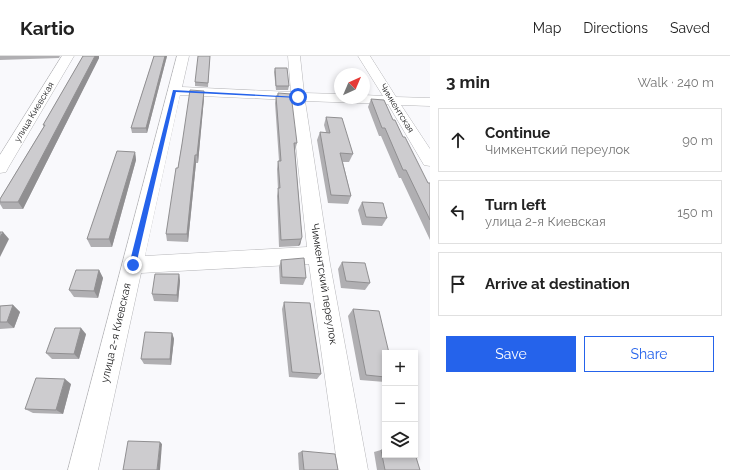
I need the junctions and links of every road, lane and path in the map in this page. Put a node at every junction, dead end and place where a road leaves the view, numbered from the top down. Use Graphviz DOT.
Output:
graph roads {
  1 [pos="68,56"];
  2 [pos="182,56"];
  3 [pos="294,56"];
  4 [pos="364,56"];
  5 [pos="174,91"];
  6 [pos="298,97"];
  7 [pos="394,102"];
  8 [pos="430,102"];
  9 [pos="430,161"];
  10 [pos="0,168"];
  11 [pos="319,255"];
  12 [pos="133,265"];
  13 [pos="83,470"];
  14 [pos="353,470"];
  1 -- 10 [label="street, улица Киевская"];
  2 -- 5 [label="street, улица 2-я Киевская"];
  3 -- 6 [label="street, Чимкентский переулок"];
  4 -- 7 [label="street, Чимкентская"];
  5 -- 6 [label="street"];
  5 -- 12 [label="street, улица 2-я Киевская"];
  6 -- 7 [label="street"];
  6 -- 11 [label="street, Чимкентский переулок"];
  7 -- 8 [label="street"];
  7 -- 9 [label="street, Чимкентская"];
  11 -- 12 [label="street"];
  11 -- 14 [label="street, Чимкентский переулок"];
  12 -- 13 [label="street, улица 2-я Киевская"];
}
